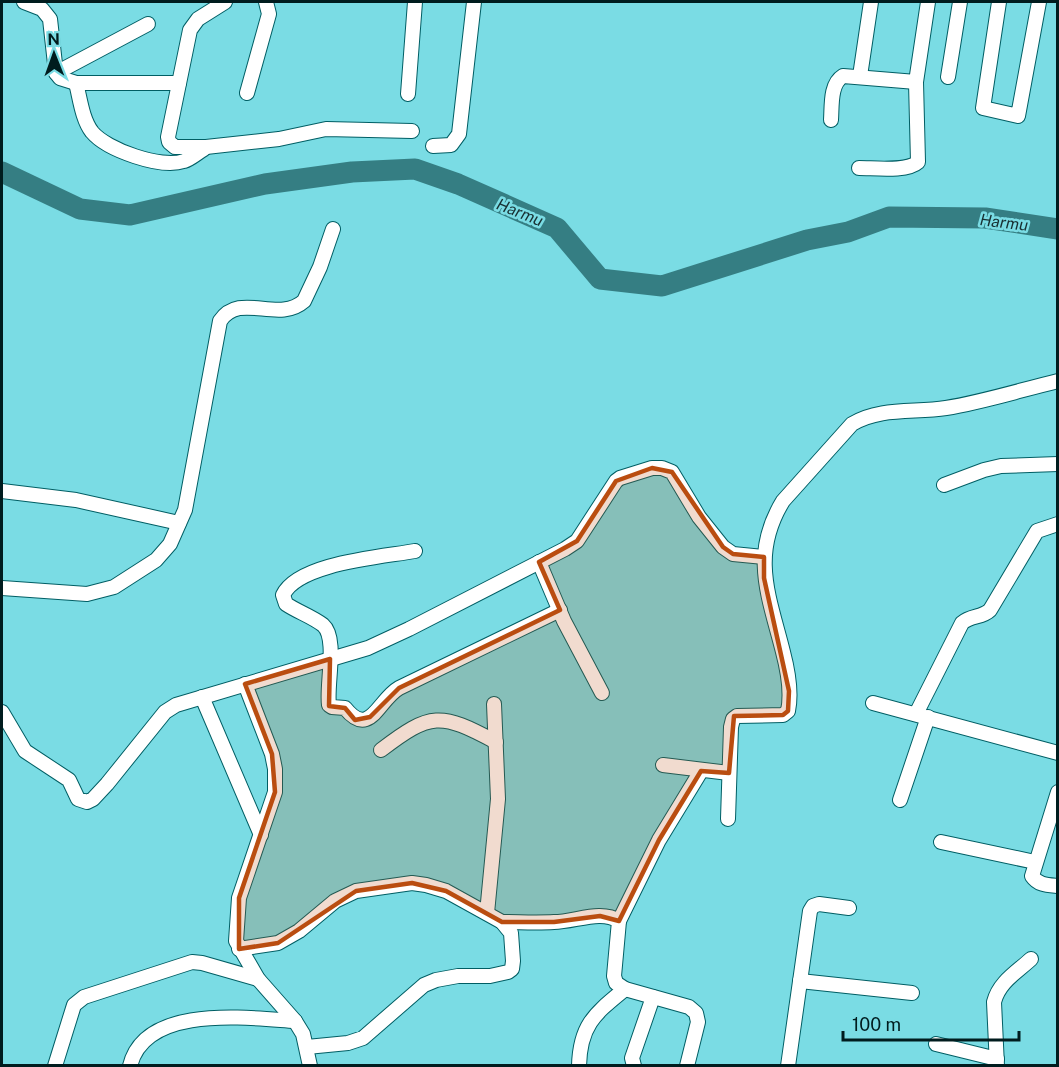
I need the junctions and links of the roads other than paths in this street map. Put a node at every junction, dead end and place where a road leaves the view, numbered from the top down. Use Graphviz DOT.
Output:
graph roads {
  1 [pos="24,2"];
  2 [pos="225,2"];
  3 [pos="266,2"];
  4 [pos="415,2"];
  5 [pos="474,2"];
  6 [pos="871,2"];
  7 [pos="928,2"];
  8 [pos="960,2"];
  9 [pos="999,2"];
  10 [pos="1039,2"];
  11 [pos="148,24"];
  12 [pos="56,73"];
  13 [pos="860,76"];
  14 [pos="948,77"];
  15 [pos="916,82"];
  16 [pos="76,83"];
  17 [pos="179,83"];
  18 [pos="247,93"];
  19 [pos="408,94"];
  20 [pos="831,120"];
  21 [pos="412,131"];
  22 [pos="433,146"];
  23 [pos="206,147"];
  24 [pos="860,168"];
  25 [pos="333,229"];
  26 [pos="1058,381"];
  27 [pos="1058,464"];
  28 [pos="944,486"];
  29 [pos="2,491"];
  30 [pos="179,523"];
  31 [pos="1058,524"];
  32 [pos="415,551"];
  33 [pos="764,557"];
  34 [pos="539,562"];
  35 [pos="2,588"];
  36 [pos="560,610"];
  37 [pos="330,659"];
  38 [pos="245,684"];
  39 [pos="602,693"];
  40 [pos="202,697"];
  41 [pos="873,703"];
  42 [pos="494,704"];
  43 [pos="2,712"];
  44 [pos="922,716"];
  45 [pos="496,742"];
  46 [pos="381,750"];
  47 [pos="1058,753"];
  48 [pos="663,765"];
  49 [pos="701,771"];
  50 [pos="729,774"];
  51 [pos="1058,792"];
  52 [pos="900,800"];
  53 [pos="728,819"];
  54 [pos="261,835"];
  55 [pos="941,842"];
  56 [pos="1035,862"];
  57 [pos="1058,886"];
  58 [pos="849,908"];
  59 [pos="487,913"];
  60 [pos="502,921"];
  61 [pos="619,921"];
  62 [pos="239,949"];
  63 [pos="1031,959"];
  64 [pos="258,979"];
  65 [pos="800,981"];
  66 [pos="625,989"];
  67 [pos="912,993"];
  68 [pos="653,997"];
  69 [pos="295,1021"];
  70 [pos="936,1044"];
  71 [pos="307,1047"];
  72 [pos="997,1062"];
  73 [pos="55,1065"];
  74 [pos="130,1065"];
  75 [pos="310,1065"];
  76 [pos="579,1065"];
  77 [pos="634,1065"];
  78 [pos="687,1065"];
  79 [pos="788,1065"];
  1 -- 12 [label="street"];
  2 -- 17 [label="street"];
  3 -- 18 [label="street"];
  4 -- 19 [label="street"];
  5 -- 22 [label="street"];
  6 -- 13 [label="street"];
  7 -- 15 [label="street"];
  8 -- 14 [label="street"];
  9 -- 10 [label="street"];
  11 -- 12 [label="street"];
  12 -- 16 [label="street"];
  13 -- 15 [label="street"];
  13 -- 20 [label="street"];
  15 -- 24 [label="street"];
  16 -- 17 [label="street"];
  16 -- 23 [label="street"];
  17 -- 23 [label="street"];
  21 -- 23 [label="street"];
  25 -- 30 [label="street"];
  26 -- 33 [label="street"];
  27 -- 28 [label="street"];
  29 -- 30 [label="street"];
  30 -- 35 [label="street"];
  31 -- 44 [label="street"];
  32 -- 37 [label="street"];
  33 -- 34 [label="street"];
  33 -- 50 [label="street"];
  34 -- 36 [label="street"];
  34 -- 37 [label="street"];
  36 -- 37 [label="street"];
  36 -- 39 [label="street"];
  37 -- 38 [label="street"];
  38 -- 40 [label="street"];
  38 -- 54 [label="street"];
  40 -- 43 [label="street"];
  40 -- 54 [label="street"];
  41 -- 44 [label="street"];
  42 -- 45 [label="street"];
  44 -- 47 [label="street"];
  44 -- 52 [label="street"];
  45 -- 46 [label="street"];
  45 -- 59 [label="street"];
  48 -- 49 [label="street"];
  49 -- 50 [label="street"];
  49 -- 61 [label="street"];
  50 -- 53 [label="street"];
  51 -- 56 [label="street"];
  54 -- 62 [label="street"];
  55 -- 56 [label="street"];
  56 -- 57 [label="street"];
  58 -- 65 [label="street"];
  59 -- 60 [label="street"];
  59 -- 62 [label="street"];
  60 -- 61 [label="street"];
  60 -- 71 [label="street"];
  61 -- 66 [label="street"];
  62 -- 64 [label="street"];
  63 -- 72 [label="street"];
  64 -- 69 [label="street"];
  64 -- 73 [label="street"];
  65 -- 67 [label="street"];
  65 -- 79 [label="street"];
  66 -- 68 [label="street"];
  66 -- 76 [label="street"];
  68 -- 77 [label="street"];
  68 -- 78 [label="street"];
  69 -- 71 [label="street"];
  69 -- 74 [label="street"];
  70 -- 72 [label="street"];
  71 -- 75 [label="street"];
}
